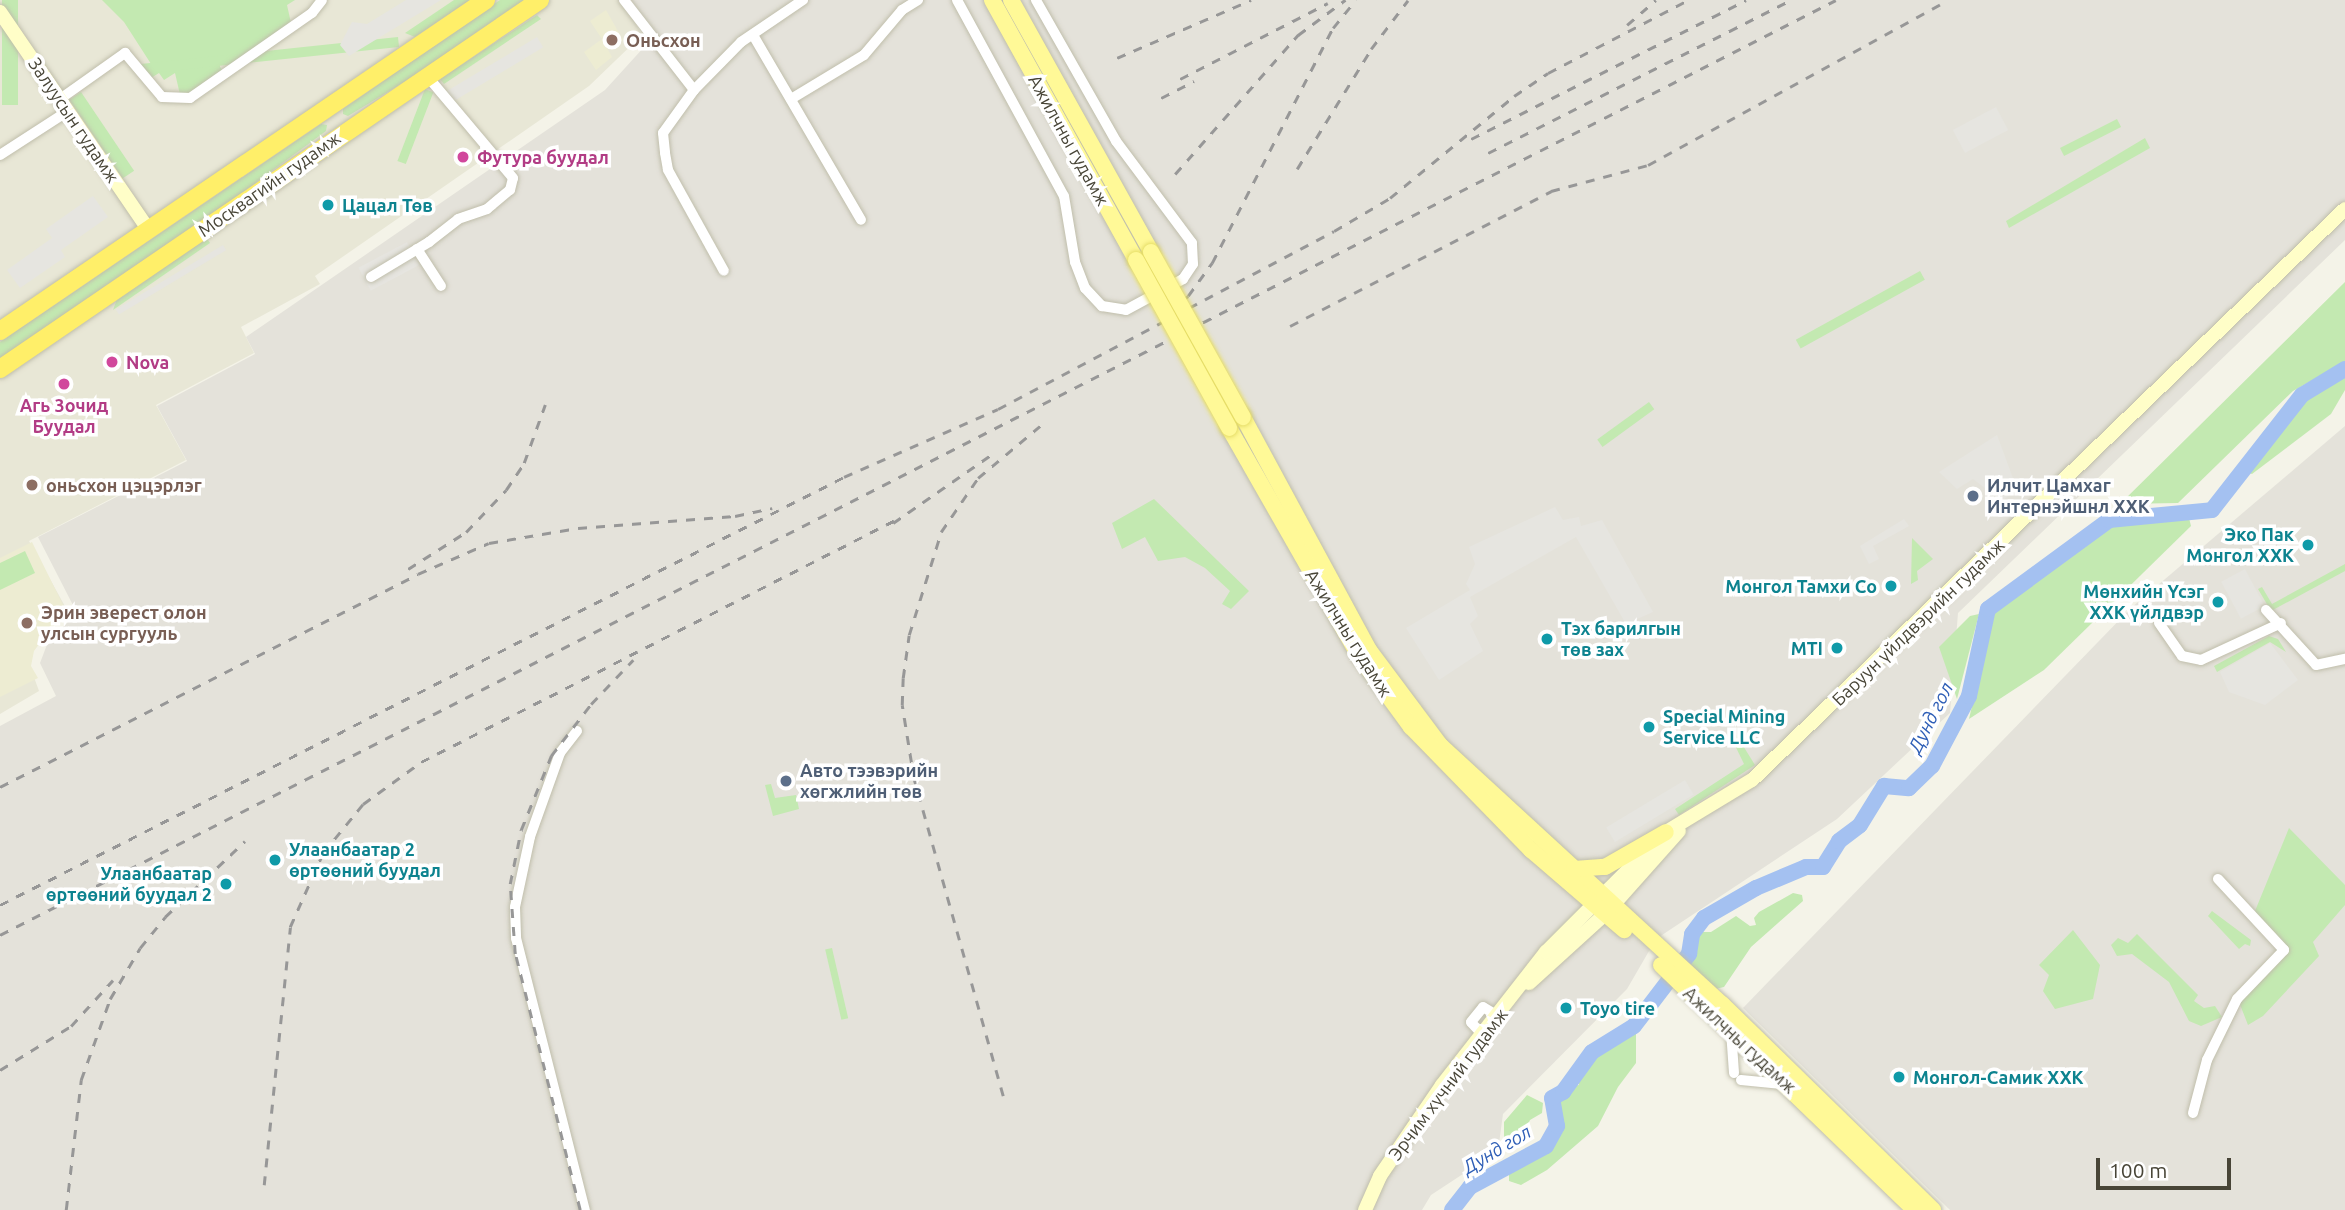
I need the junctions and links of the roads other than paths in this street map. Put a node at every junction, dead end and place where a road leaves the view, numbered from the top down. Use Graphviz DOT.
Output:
graph roads {
  1 [pos="323,0"];
  2 [pos="486,0"];
  3 [pos="540,0"];
  4 [pos="624,0"];
  5 [pos="803,0"];
  6 [pos="918,0"];
  7 [pos="957,0"];
  8 [pos="992,0"];
  9 [pos="1011,0"];
  10 [pos="1035,0"];
  11 [pos="0,12"];
  12 [pos="753,35"];
  13 [pos="427,76"];
  14 [pos="694,90"];
  15 [pos="791,99"];
  16 [pos="64,105"];
  17 [pos="326,108"];
  18 [pos="344,132"];
  19 [pos="0,155"];
  20 [pos="2345,209"];
  21 [pos="861,219"];
  22 [pos="148,229"];
  23 [pos="418,249"];
  24 [pos="724,271"];
  25 [pos="370,277"];
  26 [pos="441,286"];
  27 [pos="0,331"];
  28 [pos="0,369"];
  29 [pos="2266,610"];
  30 [pos="2159,623"];
  31 [pos="2281,623"];
  32 [pos="2345,659"];
  33 [pos="1386,685"];
  34 [pos="577,731"];
  35 [pos="1693,818"];
  36 [pos="1666,832"];
  37 [pos="1574,869"];
  38 [pos="2218,878"];
  39 [pos="1604,905"];
  40 [pos="1717,1010"];
  41 [pos="1731,1030"];
  42 [pos="1786,1084"];
  43 [pos="2193,1113"];
  44 [pos="585,1210"];
  45 [pos="1365,1210"];
  46 [pos="1915,1210"];
  47 [pos="1933,1210"];
  1 -- 16 [label="street"];
  2 -- 17 [label="highway, Москвагийн гудамж"];
  3 -- 13 [label="highway, Москвагийн гудамж"];
  4 -- 14 [label="street"];
  5 -- 12 [label="street"];
  6 -- 15 [label="street"];
  7 -- 10 [label="street"];
  8 -- 33 [label="main road, Ажилчны гудамж, bridge"];
  9 -- 33 [label="main road, Ажилчны гудамж, bridge"];
  11 -- 16 [label="street, Залуусын гудамж"];
  12 -- 14 [label="street"];
  12 -- 15 [label="street"];
  13 -- 18 [label="highway, Москвагийн гудамж"];
  13 -- 23 [label="street"];
  14 -- 24 [label="street"];
  15 -- 21 [label="street"];
  16 -- 19 [label="street"];
  16 -- 22 [label="street, Залуусын гудамж"];
  17 -- 18 [label="highway"];
  17 -- 22 [label="highway, Москвагийн гудамж"];
  18 -- 28 [label="highway, Москвагийн гудамж"];
  20 -- 35 [label="street, Баруун үйлдвэрийн гудамж"];
  22 -- 27 [label="highway, Москвагийн гудамж"];
  23 -- 25 [label="street"];
  23 -- 26 [label="street"];
  29 -- 31 [label="street"];
  30 -- 31 [label="street"];
  31 -- 32 [label="street"];
  33 -- 37 [label="main road, Ажилчны гудамж"];
  33 -- 39 [label="main road, Ажилчны гудамж"];
  34 -- 44 [label="street"];
  35 -- 36 [label="street, Баруун үйлдвэрийн гудамж"];
  35 -- 39 [label="street, Баруун үйлдвэрийн гудамж"];
  36 -- 37 [label="main road"];
  36 -- 39 [label="street, Баруун үйлдвэрийн гудамж"];
  37 -- 39 [label="main road, Ажилчны гудамж"];
  38 -- 43 [label="street"];
  39 -- 40 [label="main road, Ажилчны гудамж"];
  39 -- 45 [label="street, Эрчим хүчний гудамж"];
  40 -- 41 [label="main road, Ажилчны гудамж"];
  40 -- 47 [label="main road, Ажилчны гудамж"];
  41 -- 42 [label="main road, Ажилчны гудамж"];
  41 -- 42 [label="street"];
  42 -- 46 [label="main road, Ажилчны гудамж"];
}
